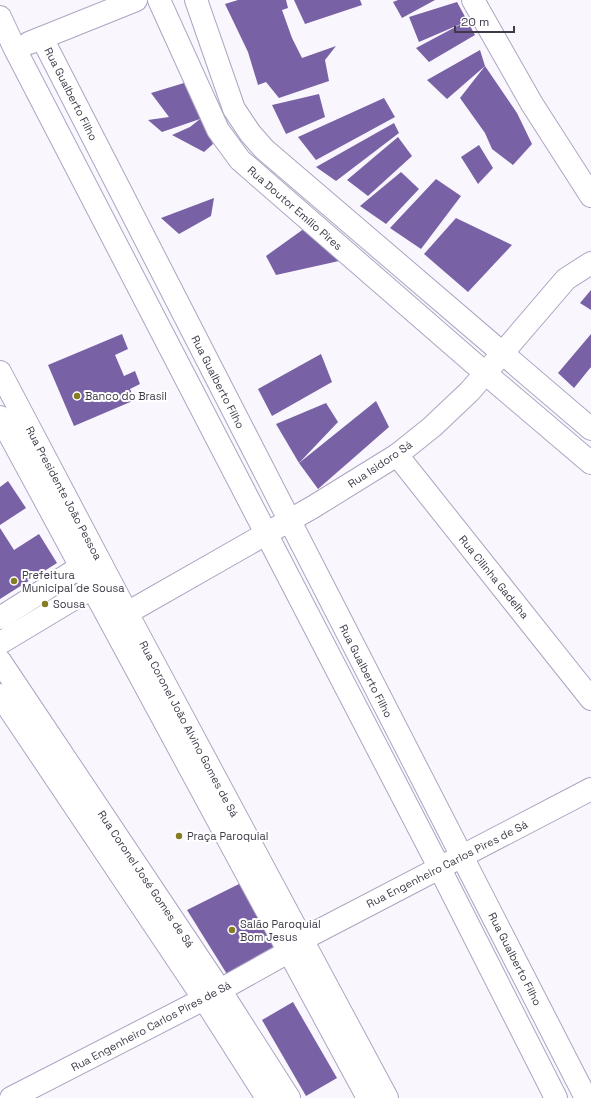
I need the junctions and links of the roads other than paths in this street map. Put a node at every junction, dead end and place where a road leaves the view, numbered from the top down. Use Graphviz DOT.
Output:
graph roads {
  1 [pos="136,0"];
  2 [pos="159,0"];
  3 [pos="196,0"];
  4 [pos="474,0"];
  5 [pos="0,16"];
  6 [pos="42,38"];
  7 [pos="15,49"];
  8 [pos="591,194"];
  9 [pos="591,263"];
  10 [pos="502,354"];
  11 [pos="0,372"];
  12 [pos="485,373"];
  13 [pos="0,417"];
  14 [pos="591,429"];
  15 [pos="397,455"];
  16 [pos="591,463"];
  17 [pos="289,522"];
  18 [pos="266,534"];
  19 [pos="89,561"];
  20 [pos="101,582"];
  21 [pos="0,618"];
  22 [pos="121,620"];
  23 [pos="0,643"];
  24 [pos="0,661"];
  25 [pos="368,675"];
  26 [pos="344,684"];
  27 [pos="0,695"];
  28 [pos="591,699"];
  29 [pos="591,789"];
  30 [pos="462,856"];
  31 [pos="440,867"];
  32 [pos="293,940"];
  33 [pos="212,995"];
  34 [pos="356,1057"];
  35 [pos="11,1098"];
  36 [pos="267,1098"];
  37 [pos="289,1098"];
  38 [pos="368,1098"];
  39 [pos="387,1098"];
  40 [pos="556,1098"];
  41 [pos="586,1098"];
  1 -- 6 [label="street"];
  2 -- 12 [label="street, Rua Doutor Emílio Pires"];
  3 -- 10 [label="street"];
  4 -- 8 [label="street"];
  5 -- 7 [label="street"];
  6 -- 7 [label="street, Rua Gualberto Filho"];
  6 -- 17 [label="street, Rua Gualberto Filho"];
  7 -- 18 [label="street"];
  9 -- 10 [label="street, Rua Isidoro Sá"];
  10 -- 12 [label="street, Rua Isidoro Sá"];
  10 -- 14 [label="street"];
  11 -- 19 [label="street, Rua Presidente João Pessoa"];
  12 -- 15 [label="street, Rua Isidoro Sá"];
  12 -- 16 [label="street, Rua Doutor Emílio Pires"];
  13 -- 19 [label="street, Rua Presidente João Pessoa"];
  15 -- 17 [label="street, Rua Isidoro Sá"];
  15 -- 28 [label="street, Rua Cilinha Gadelha"];
  17 -- 18 [label="street, Rua Isidoro Sá"];
  17 -- 25 [label="street, Rua Gualberto Filho"];
  18 -- 22 [label="street, Rua Isidoro Sá"];
  18 -- 26 [label="street"];
  19 -- 20 [label="street, Rua Presidente João Pessoa"];
  19 -- 21 [label="street"];
  20 -- 22 [label="street, Rua Presidente João Pessoa"];
  20 -- 23 [label="street"];
  22 -- 32 [label="street, Rua Coronel João Alvino Gomes de Sá"];
  24 -- 33 [label="street, Rua Coronel José Gomes de Sá"];
  25 -- 26 [label="street"];
  25 -- 30 [label="street, Rua Gualberto Filho"];
  26 -- 31 [label="street"];
  27 -- 33 [label="street, Rua Coronel José Gomes de Sá"];
  29 -- 30 [label="street, Rua Engenheiro Carlos Pires de Sá"];
  30 -- 31 [label="street, Rua Engenheiro Carlos Pires de Sá"];
  30 -- 41 [label="street, Rua Gualberto Filho"];
  31 -- 32 [label="street, Rua Engenheiro Carlos Pires de Sá"];
  31 -- 40 [label="street"];
  32 -- 33 [label="street, Rua Engenheiro Carlos Pires de Sá"];
  32 -- 34 [label="street, Rua Coronel João Alvino Gomes de Sá"];
  33 -- 35 [label="street, Rua Engenheiro Carlos Pires de Sá"];
  33 -- 36 [label="street, Rua Coronel José Gomes de Sá"];
  33 -- 37 [label="street, Rua Coronel José Gomes de Sá"];
  34 -- 38 [label="street, Rua Coronel João Alvino Gomes de Sá"];
  34 -- 39 [label="street, Rua Coronel João Alvino Gomes de Sá"];
}
